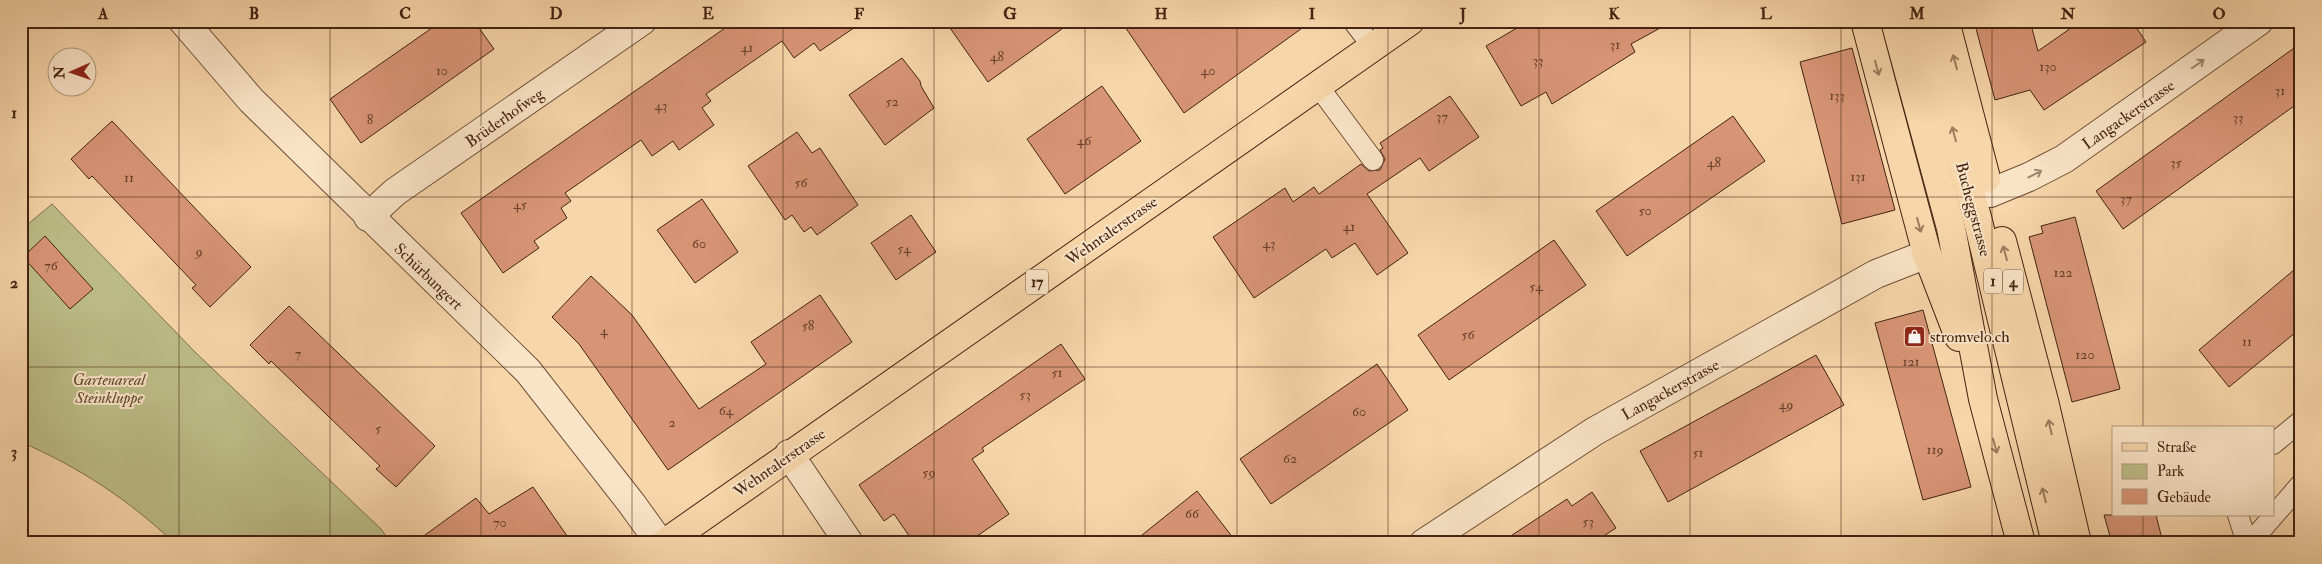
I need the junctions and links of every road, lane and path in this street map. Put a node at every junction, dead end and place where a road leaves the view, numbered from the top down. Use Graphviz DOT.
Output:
graph roads {
  1 [pos="183,21"];
  2 [pos="642,21"];
  3 [pos="1353,21"];
  4 [pos="1410,21"];
  5 [pos="1864,21"];
  6 [pos="1895,21"];
  7 [pos="1923,21"];
  8 [pos="1945,21"];
  9 [pos="2259,21"];
  10 [pos="1373,47"];
  11 [pos="1318,86"];
  12 [pos="1373,160"];
  13 [pos="1990,193"];
  14 [pos="368,217"];
  15 [pos="1926,254"];
  16 [pos="1983,399"];
  17 [pos="2301,421"];
  18 [pos="2274,443"];
  19 [pos="789,454"];
  20 [pos="2301,484"];
  21 [pos="2274,515"];
  22 [pos="2238,516"];
  23 [pos="2273,516"];
  24 [pos="660,543"];
  25 [pos="665,543"];
  26 [pos="849,543"];
  27 [pos="1424,543"];
  28 [pos="2021,543"];
  29 [pos="2056,543"];
  30 [pos="2077,543"];
  31 [pos="2249,543"];
  1 -- 14 [label="street, Schürbungert"];
  2 -- 14 [label="street, Brüderhofweg"];
  3 -- 10 [label="lane"];
  4 -- 10 [label="main road, Wehntalerstrasse / 17"];
  5 -- 15 [label="main road, one-way"];
  6 -- 16 [label="main road, Bucheggstrasse / 1"];
  29 -- 7 [label="main road, Bucheggstrasse / 1, one-way"];
  13 -- 8 [label="main road, 4, one-way"];
  13 -- 9 [label="street, Langackerstrasse, one-way"];
  10 -- 11 [label="main road, Wehntalerstrasse / 17"];
  11 -- 12 [label="lane"];
  11 -- 19 [label="main road, Wehntalerstrasse / 17"];
  30 -- 13 [label="main road, 4, one-way"];
  14 -- 24 [label="street, Schürbungert"];
  15 -- 16 [label="main road"];
  15 -- 27 [label="street, Langackerstrasse"];
  16 -- 28 [label="main road, Bucheggstrasse / 1, one-way"];
  17 -- 18 [label="lane"];
  19 -- 25 [label="main road, Wehntalerstrasse / 17"];
  19 -- 26 [label="street"];
  20 -- 21 [label="lane"];
  22 -- 31 [label="lane"];
  23 -- 31 [label="lane"];
}
